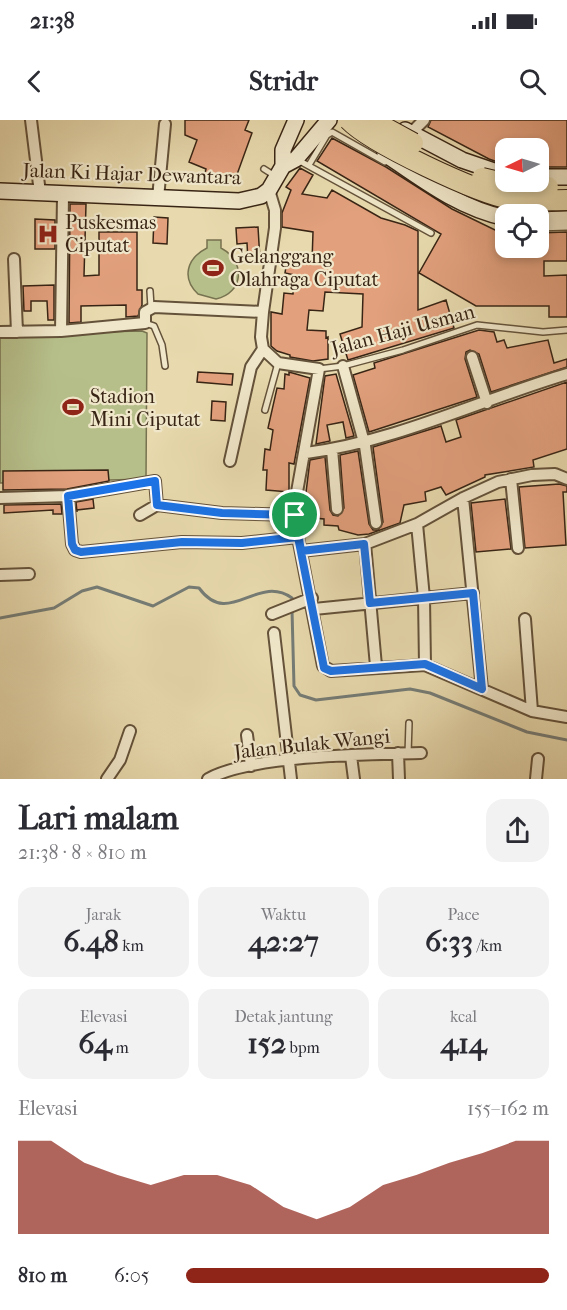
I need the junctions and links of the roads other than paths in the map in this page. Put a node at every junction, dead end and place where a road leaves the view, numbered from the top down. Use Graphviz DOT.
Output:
graph roads {
  1 [pos="31,120"];
  2 [pos="296,120"];
  3 [pos="329,120"];
  4 [pos="341,120"];
  5 [pos="349,120"];
  6 [pos="371,120"];
  7 [pos="387,120"];
  8 [pos="424,120"];
  9 [pos="165,124"];
  10 [pos="411,133"];
  11 [pos="462,160"];
  12 [pos="283,168"];
  13 [pos="495,171"];
  14 [pos="549,177"];
  15 [pos="567,177"];
  16 [pos="495,182"];
  17 [pos="567,188"];
  18 [pos="0,191"];
  19 [pos="40,194"];
  20 [pos="63,195"];
  21 [pos="445,195"];
  22 [pos="158,198"];
  23 [pos="567,200"];
  24 [pos="495,205"];
  25 [pos="495,217"];
  26 [pos="567,219"];
  27 [pos="495,220"];
  28 [pos="549,220"];
  29 [pos="567,227"];
  30 [pos="549,228"];
  31 [pos="431,232"];
  32 [pos="14,260"];
  33 [pos="150,291"];
  34 [pos="151,307"];
  35 [pos="263,312"];
  36 [pos="145,323"];
  37 [pos="567,330"];
  38 [pos="61,331"];
  39 [pos="0,332"];
  40 [pos="17,332"];
  41 [pos="263,349"];
  42 [pos="472,357"];
  43 [pos="278,363"];
  44 [pos="165,366"];
  45 [pos="343,366"];
  46 [pos="319,369"];
  47 [pos="567,374"];
  48 [pos="487,403"];
  49 [pos="265,410"];
  50 [pos="364,442"];
  51 [pos="332,449"];
  52 [pos="306,453"];
  53 [pos="230,461"];
  54 [pos="565,477"];
  55 [pos="511,479"];
  56 [pos="68,496"];
  57 [pos="0,498"];
  58 [pos="463,498"];
  59 [pos="157,505"];
  60 [pos="337,509"];
  61 [pos="140,515"];
  62 [pos="295,515"];
  63 [pos="376,522"];
  64 [pos="417,524"];
  65 [pos="298,537"];
  66 [pos="364,544"];
  67 [pos="518,548"];
  68 [pos="301,551"];
  69 [pos="29,574"];
  70 [pos="0,575"];
  71 [pos="473,593"];
  72 [pos="424,598"];
  73 [pos="370,603"];
  74 [pos="313,604"];
  75 [pos="272,614"];
  76 [pos="525,619"];
  77 [pos="274,633"];
  78 [pos="425,664"];
  79 [pos="376,666"];
  80 [pos="482,689"];
  81 [pos="532,711"];
  82 [pos="567,717"];
  83 [pos="409,723"];
  84 [pos="130,731"];
  85 [pos="247,735"];
  86 [pos="403,753"];
  87 [pos="421,753"];
  88 [pos="351,756"];
  89 [pos="538,759"];
  90 [pos="288,761"];
  91 [pos="251,766"];
  92 [pos="234,774"];
  93 [pos="107,779"];
  94 [pos="208,779"];
  95 [pos="291,779"];
  96 [pos="354,779"];
  97 [pos="399,779"];
  98 [pos="536,779"];
  1 -- 19 [label="street"];
  2 -- 12 [label="main road"];
  3 -- 12 [label="main road, Jalan Ki Hajar Dewantara"];
  4 -- 21 [label="main road"];
  5 -- 23 [label="highway, bridge"];
  6 -- 17 [label="highway, bridge"];
  7 -- 10 [label="main road"];
  8 -- 10 [label="street"];
  9 -- 22 [label="street"];
  10 -- 11 [label="main road"];
  11 -- 13 [label="main road"];
  11 -- 21 [label="main road"];
  12 -- 22 [label="main road, Jalan Ki Hajar Dewantara"];
  12 -- 27 [label="lane"];
  12 -- 31 [label="lane"];
  12 -- 35 [label="street"];
  14 -- 15 [label="main road"];
  16 -- 24 [label="main road"];
  18 -- 19 [label="main road, Jalan Ki Hajar Dewantara"];
  19 -- 20 [label="main road, Jalan Ki Hajar Dewantara"];
  20 -- 22 [label="main road, Jalan Ki Hajar Dewantara"];
  20 -- 38 [label="street"];
  21 -- 25 [label="main road"];
  26 -- 28 [label="main road"];
  29 -- 30 [label="lane"];
  32 -- 40 [label="street"];
  33 -- 34 [label="lane"];
  34 -- 35 [label="street"];
  34 -- 36 [label="street"];
  35 -- 41 [label="street"];
  36 -- 38 [label="street"];
  36 -- 44 [label="lane"];
  37 -- 45 [label="lane, Jalan Haji Usman"];
  38 -- 40 [label="street"];
  39 -- 40 [label="street"];
  41 -- 43 [label="street"];
  41 -- 53 [label="street"];
  42 -- 48 [label="street"];
  43 -- 46 [label="street, Jalan Haji Usman"];
  43 -- 49 [label="lane"];
  45 -- 46 [label="lane, Jalan Haji Usman"];
  45 -- 50 [label="street"];
  46 -- 52 [label="street, Jalan Haji Usman"];
  47 -- 48 [label="street"];
  48 -- 50 [label="street"];
  50 -- 51 [label="street"];
  50 -- 63 [label="street"];
  51 -- 52 [label="street"];
  51 -- 60 [label="street"];
  52 -- 62 [label="street, Jalan Haji Usman"];
  54 -- 55 [label="street"];
  55 -- 58 [label="street"];
  55 -- 67 [label="street"];
  56 -- 57 [label="street"];
  56 -- 59 [label="street"];
  56 -- 65 [label="street"];
  58 -- 64 [label="street"];
  58 -- 71 [label="street"];
  59 -- 61 [label="street"];
  59 -- 62 [label="street"];
  62 -- 65 [label="street, Jalan Haji Usman"];
  64 -- 66 [label="street"];
  64 -- 72 [label="street"];
  65 -- 68 [label="street, Jalan Haji Usman"];
  66 -- 68 [label="street"];
  66 -- 73 [label="street"];
  68 -- 74 [label="street, Jalan Haji Usman"];
  69 -- 70 [label="street"];
  71 -- 72 [label="street"];
  71 -- 80 [label="street"];
  72 -- 73 [label="street"];
  72 -- 78 [label="street"];
  73 -- 74 [label="street"];
  73 -- 79 [label="street"];
  74 -- 75 [label="street"];
  74 -- 79 [label="street, Jalan Haji Usman"];
  76 -- 81 [label="street"];
  77 -- 90 [label="street"];
  78 -- 79 [label="street"];
  78 -- 80 [label="street"];
  80 -- 81 [label="street"];
  81 -- 82 [label="street"];
  83 -- 86 [label="lane"];
  84 -- 93 [label="street"];
  85 -- 91 [label="street"];
  86 -- 87 [label="street, Jalan Bulak Wangi"];
  86 -- 88 [label="street, Jalan Bulak Wangi"];
  86 -- 97 [label="street"];
  88 -- 90 [label="street, Jalan Bulak Wangi"];
  88 -- 96 [label="street"];
  89 -- 98 [label="street"];
  90 -- 91 [label="street, Jalan Bulak Wangi"];
  90 -- 95 [label="street"];
  91 -- 92 [label="street, Jalan Bulak Wangi"];
  92 -- 94 [label="street, Jalan Bulak Wangi"];
}
